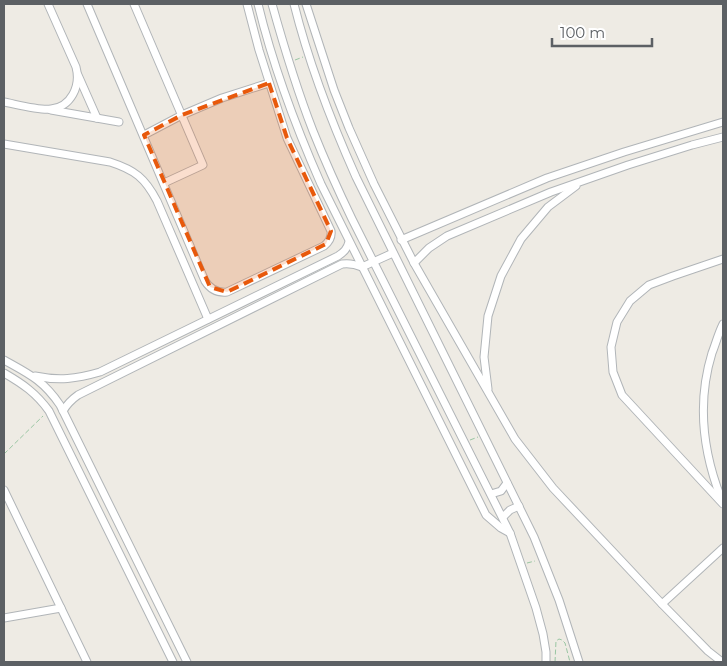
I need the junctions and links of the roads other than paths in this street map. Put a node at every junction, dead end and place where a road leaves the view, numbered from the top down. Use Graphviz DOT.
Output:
graph roads {
  1 [pos="48,4"];
  2 [pos="87,4"];
  3 [pos="134,4"];
  4 [pos="247,4"];
  5 [pos="258,4"];
  6 [pos="272,4"];
  7 [pos="294,4"];
  8 [pos="306,4"];
  9 [pos="78,73"];
  10 [pos="269,83"];
  11 [pos="4,102"];
  12 [pos="49,110"];
  13 [pos="182,115"];
  14 [pos="97,118"];
  15 [pos="119,122"];
  16 [pos="723,122"];
  17 [pos="144,135"];
  18 [pos="723,137"];
  19 [pos="4,144"];
  20 [pos="581,182"];
  21 [pos="164,183"];
  22 [pos="401,240"];
  23 [pos="349,242"];
  24 [pos="393,253"];
  25 [pos="723,259"];
  26 [pos="374,262"];
  27 [pos="414,264"];
  28 [pos="362,267"];
  29 [pos="208,319"];
  30 [pos="723,324"];
  31 [pos="4,360"];
  32 [pos="4,373"];
  33 [pos="31,375"];
  34 [pos="489,395"];
  35 [pos="63,411"];
  36 [pos="507,483"];
  37 [pos="4,490"];
  38 [pos="491,494"];
  39 [pos="723,504"];
  40 [pos="519,506"];
  41 [pos="503,517"];
  42 [pos="510,533"];
  43 [pos="723,548"];
  44 [pos="662,604"];
  45 [pos="61,608"];
  46 [pos="4,618"];
  47 [pos="88,662"];
  48 [pos="173,662"];
  49 [pos="187,662"];
  50 [pos="546,662"];
  51 [pos="579,662"];
  52 [pos="722,662"];
  1 -- 9 [label="street"];
  2 -- 17 [label="street"];
  3 -- 13 [label="street"];
  4 -- 10 [label="street"];
  5 -- 23 [label="street"];
  6 -- 26 [label="street"];
  7 -- 24 [label="street"];
  8 -- 22 [label="street"];
  9 -- 12 [label="street"];
  9 -- 14 [label="street"];
  10 -- 13 [label="street"];
  10 -- 21 [label="street"];
  11 -- 12 [label="street"];
  12 -- 14 [label="street"];
  13 -- 17 [label="street"];
  13 -- 21 [label="street"];
  14 -- 15 [label="street"];
  16 -- 22 [label="street"];
  17 -- 21 [label="street"];
  18 -- 20 [label="street"];
  19 -- 29 [label="street"];
  20 -- 27 [label="street"];
  20 -- 34 [label="street"];
  22 -- 27 [label="street"];
  23 -- 28 [label="street"];
  23 -- 29 [label="street"];
  24 -- 26 [label="street"];
  24 -- 36 [label="street"];
  25 -- 39 [label="street"];
  26 -- 28 [label="street"];
  26 -- 38 [label="street"];
  27 -- 34 [label="street"];
  28 -- 35 [label="street"];
  28 -- 42 [label="street"];
  29 -- 33 [label="street"];
  30 -- 39 [label="street"];
  31 -- 33 [label="street"];
  32 -- 48 [label="street"];
  33 -- 35 [label="street"];
  34 -- 44 [label="street"];
  35 -- 49 [label="street"];
  36 -- 38 [label="street"];
  36 -- 40 [label="street"];
  37 -- 45 [label="street"];
  38 -- 41 [label="street"];
  40 -- 41 [label="street"];
  40 -- 51 [label="street"];
  41 -- 42 [label="street"];
  42 -- 50 [label="street"];
  43 -- 44 [label="street"];
  44 -- 52 [label="street"];
  45 -- 46 [label="street"];
  45 -- 47 [label="street"];
}
